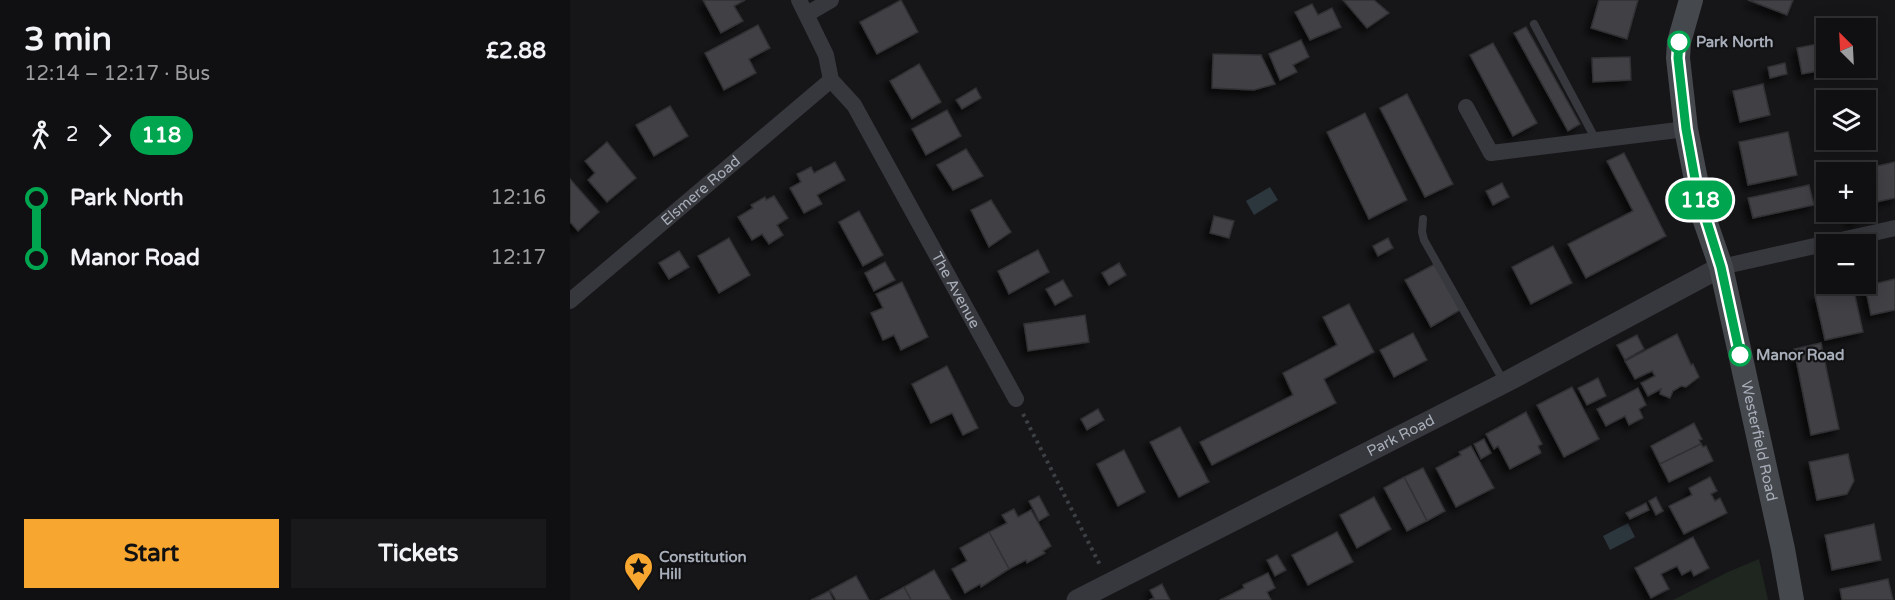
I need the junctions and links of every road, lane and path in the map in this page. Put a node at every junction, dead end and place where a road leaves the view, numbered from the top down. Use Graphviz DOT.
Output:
graph roads {
  1 [pos="831,0"];
  2 [pos="1691,0"];
  3 [pos="803,7"];
  4 [pos="1534,24"];
  5 [pos="831,80"];
  6 [pos="1466,107"];
  7 [pos="1686,129"];
  8 [pos="1596,141"];
  9 [pos="1423,219"];
  10 [pos="1895,228"];
  11 [pos="1721,267"];
  12 [pos="570,301"];
  13 [pos="1504,383"];
  14 [pos="1016,399"];
  15 [pos="1110,584"];
  16 [pos="1077,600"];
  17 [pos="1792,600"];
  1 -- 3 [label="street"];
  2 -- 7 [label="main road, Westerfield Road"];
  3 -- 5 [label="street, The Avenue"];
  4 -- 8 [label="lane"];
  5 -- 12 [label="street, Elsmere Road"];
  5 -- 14 [label="street, The Avenue"];
  6 -- 8 [label="street"];
  7 -- 8 [label="street"];
  7 -- 11 [label="main road, Westerfield Road"];
  9 -- 13 [label="lane"];
  10 -- 11 [label="street"];
  11 -- 13 [label="street, Park Road"];
  11 -- 17 [label="main road, Westerfield Road"];
  13 -- 15 [label="street, Park Road"];
  14 -- 15 [label="path"];
  15 -- 16 [label="street, Park Road"];
}
